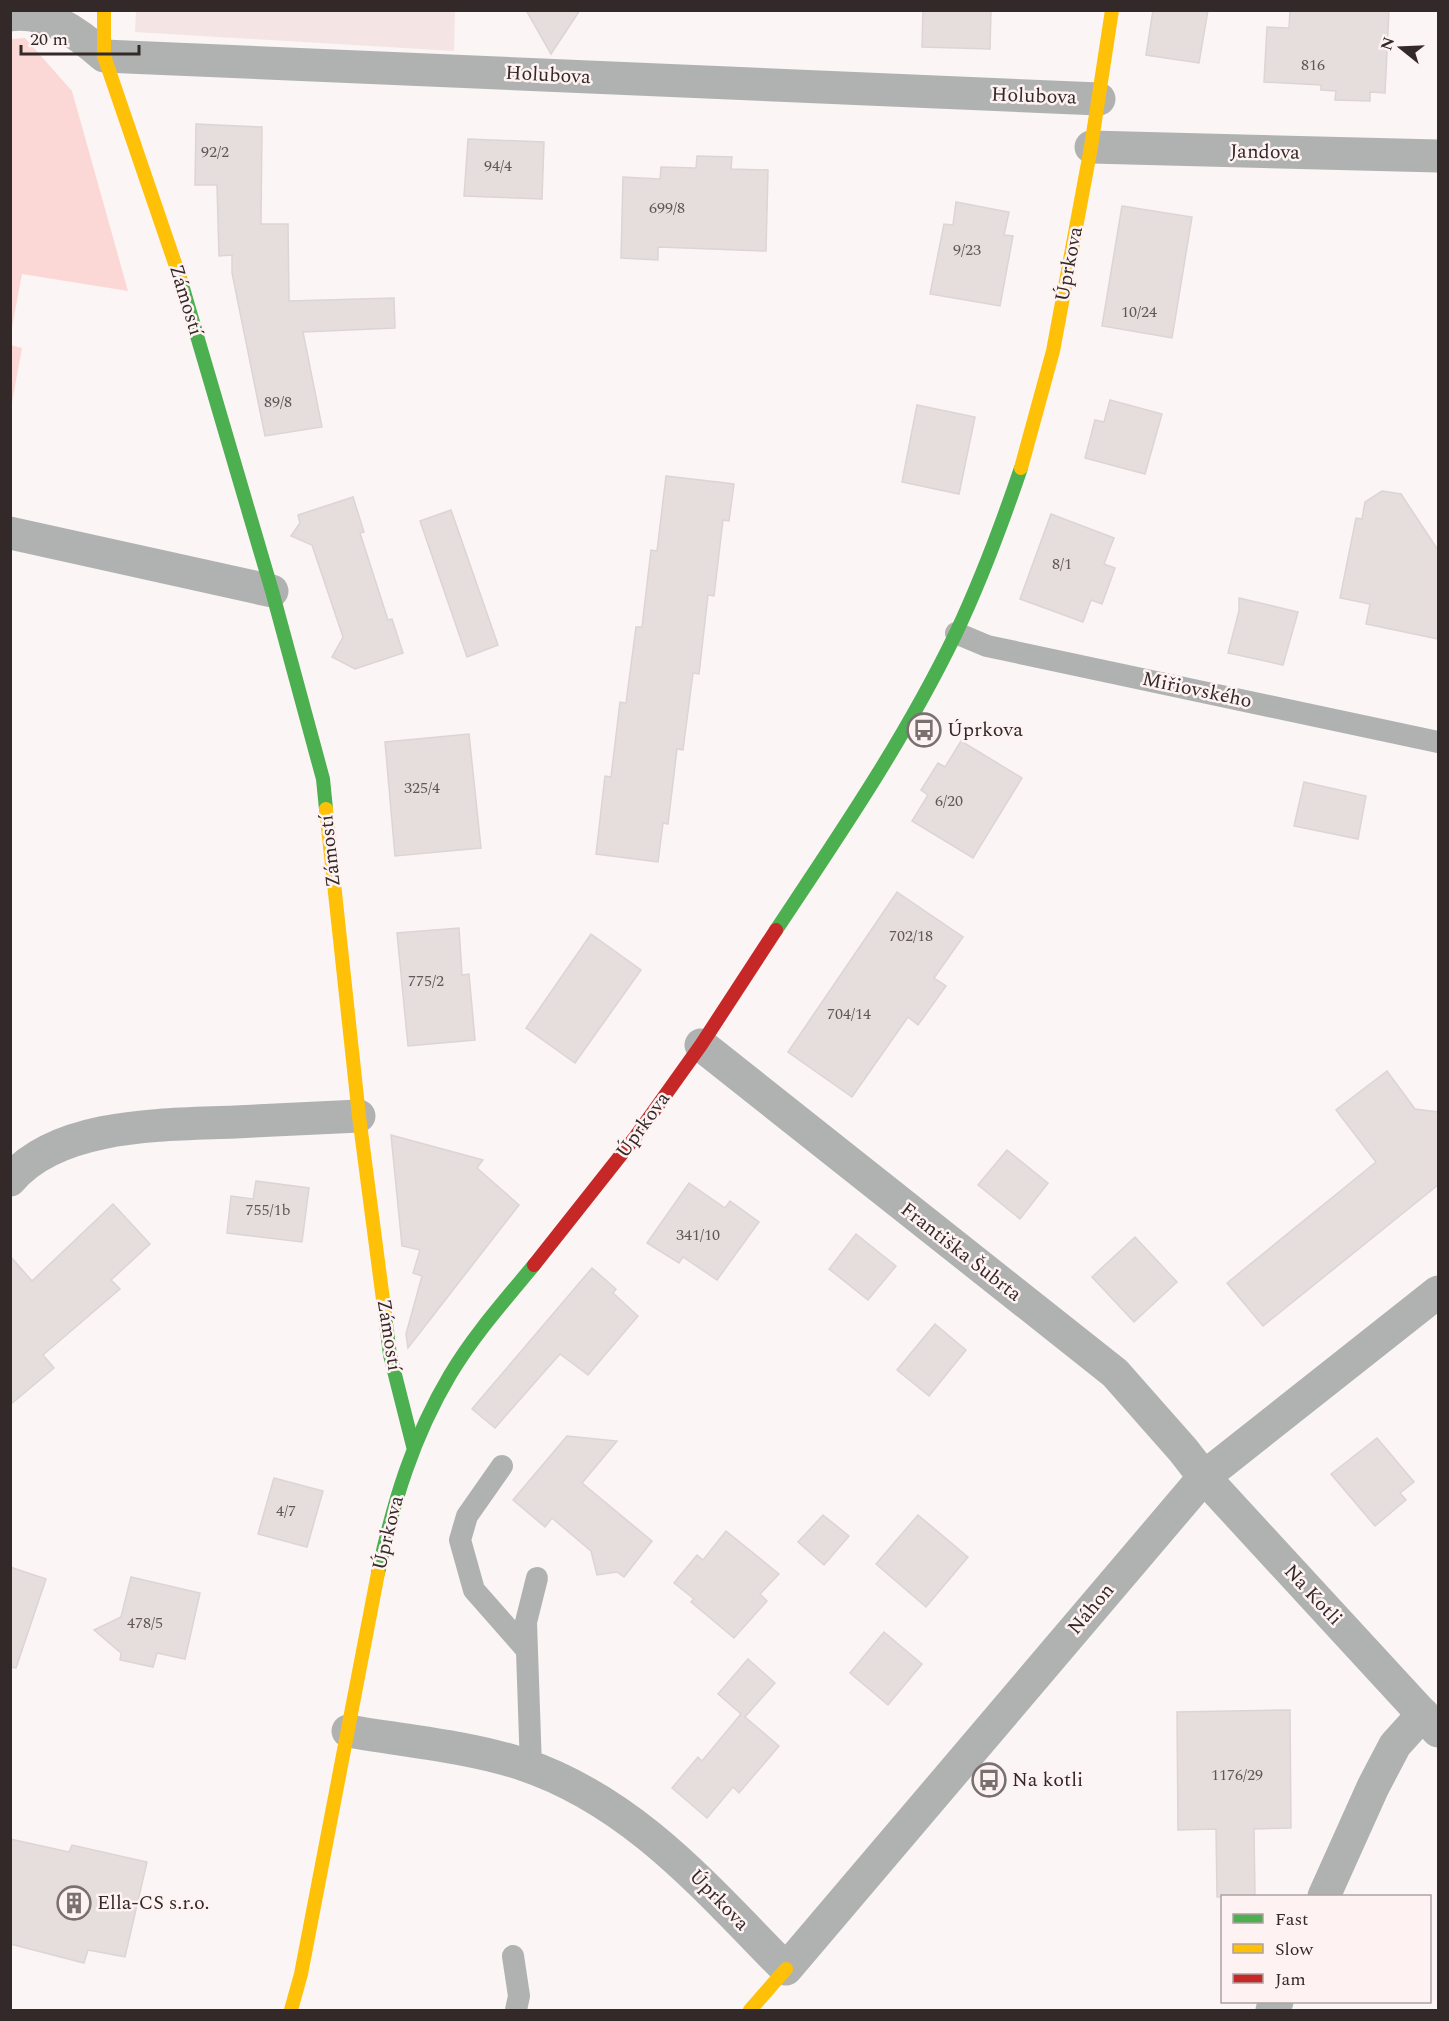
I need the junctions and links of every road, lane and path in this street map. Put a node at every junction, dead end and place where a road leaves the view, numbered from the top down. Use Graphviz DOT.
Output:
graph roads {
  1 [pos="104,10"];
  2 [pos="1112,10"];
  3 [pos="10,15"];
  4 [pos="104,56"];
  5 [pos="1099,99"];
  6 [pos="1091,147"];
  7 [pos="1438,156"];
  8 [pos="10,533"];
  9 [pos="272,591"];
  10 [pos="956,633"];
  11 [pos="1438,742"];
  12 [pos="701,1045"];
  13 [pos="359,1116"];
  14 [pos="10,1180"];
  15 [pos="1438,1292"];
  16 [pos="413,1446"];
  17 [pos="502,1466"];
  18 [pos="1203,1477"];
  19 [pos="537,1578"];
  20 [pos="525,1648"];
  21 [pos="1430,1723"];
  22 [pos="348,1731"];
  23 [pos="531,1768"];
  24 [pos="1324,1895"];
  25 [pos="513,1956"];
  26 [pos="786,1968"];
  27 [pos="291,2010"];
  28 [pos="516,2010"];
  29 [pos="750,2010"];
  1 -- 4 [label="street, Zámostí"];
  2 -- 5 [label="street, Úprkova"];
  3 -- 4 [label="street"];
  4 -- 5 [label="street, Holubova"];
  4 -- 9 [label="street, Zámostí"];
  5 -- 6 [label="street, Úprkova"];
  6 -- 7 [label="street, Jandova"];
  6 -- 10 [label="street, Úprkova"];
  8 -- 9 [label="street"];
  9 -- 13 [label="street, Zámostí"];
  10 -- 11 [label="lane, Miřiovského"];
  10 -- 12 [label="street, Úprkova"];
  12 -- 16 [label="street, Úprkova"];
  12 -- 18 [label="street, Františka Šubrta"];
  13 -- 14 [label="street"];
  13 -- 16 [label="street, Zámostí"];
  15 -- 18 [label="street, Náhon"];
  16 -- 22 [label="street, Úprkova"];
  17 -- 20 [label="lane"];
  18 -- 21 [label="street, Na Kotli"];
  18 -- 26 [label="street, Náhon"];
  19 -- 20 [label="lane"];
  20 -- 23 [label="lane"];
  21 -- 24 [label="street, Na Kotli"];
  22 -- 23 [label="street, Úprkova"];
  22 -- 27 [label="street, Úprkova"];
  23 -- 26 [label="street, Úprkova"];
  25 -- 28 [label="lane"];
  26 -- 29 [label="street"];
}
